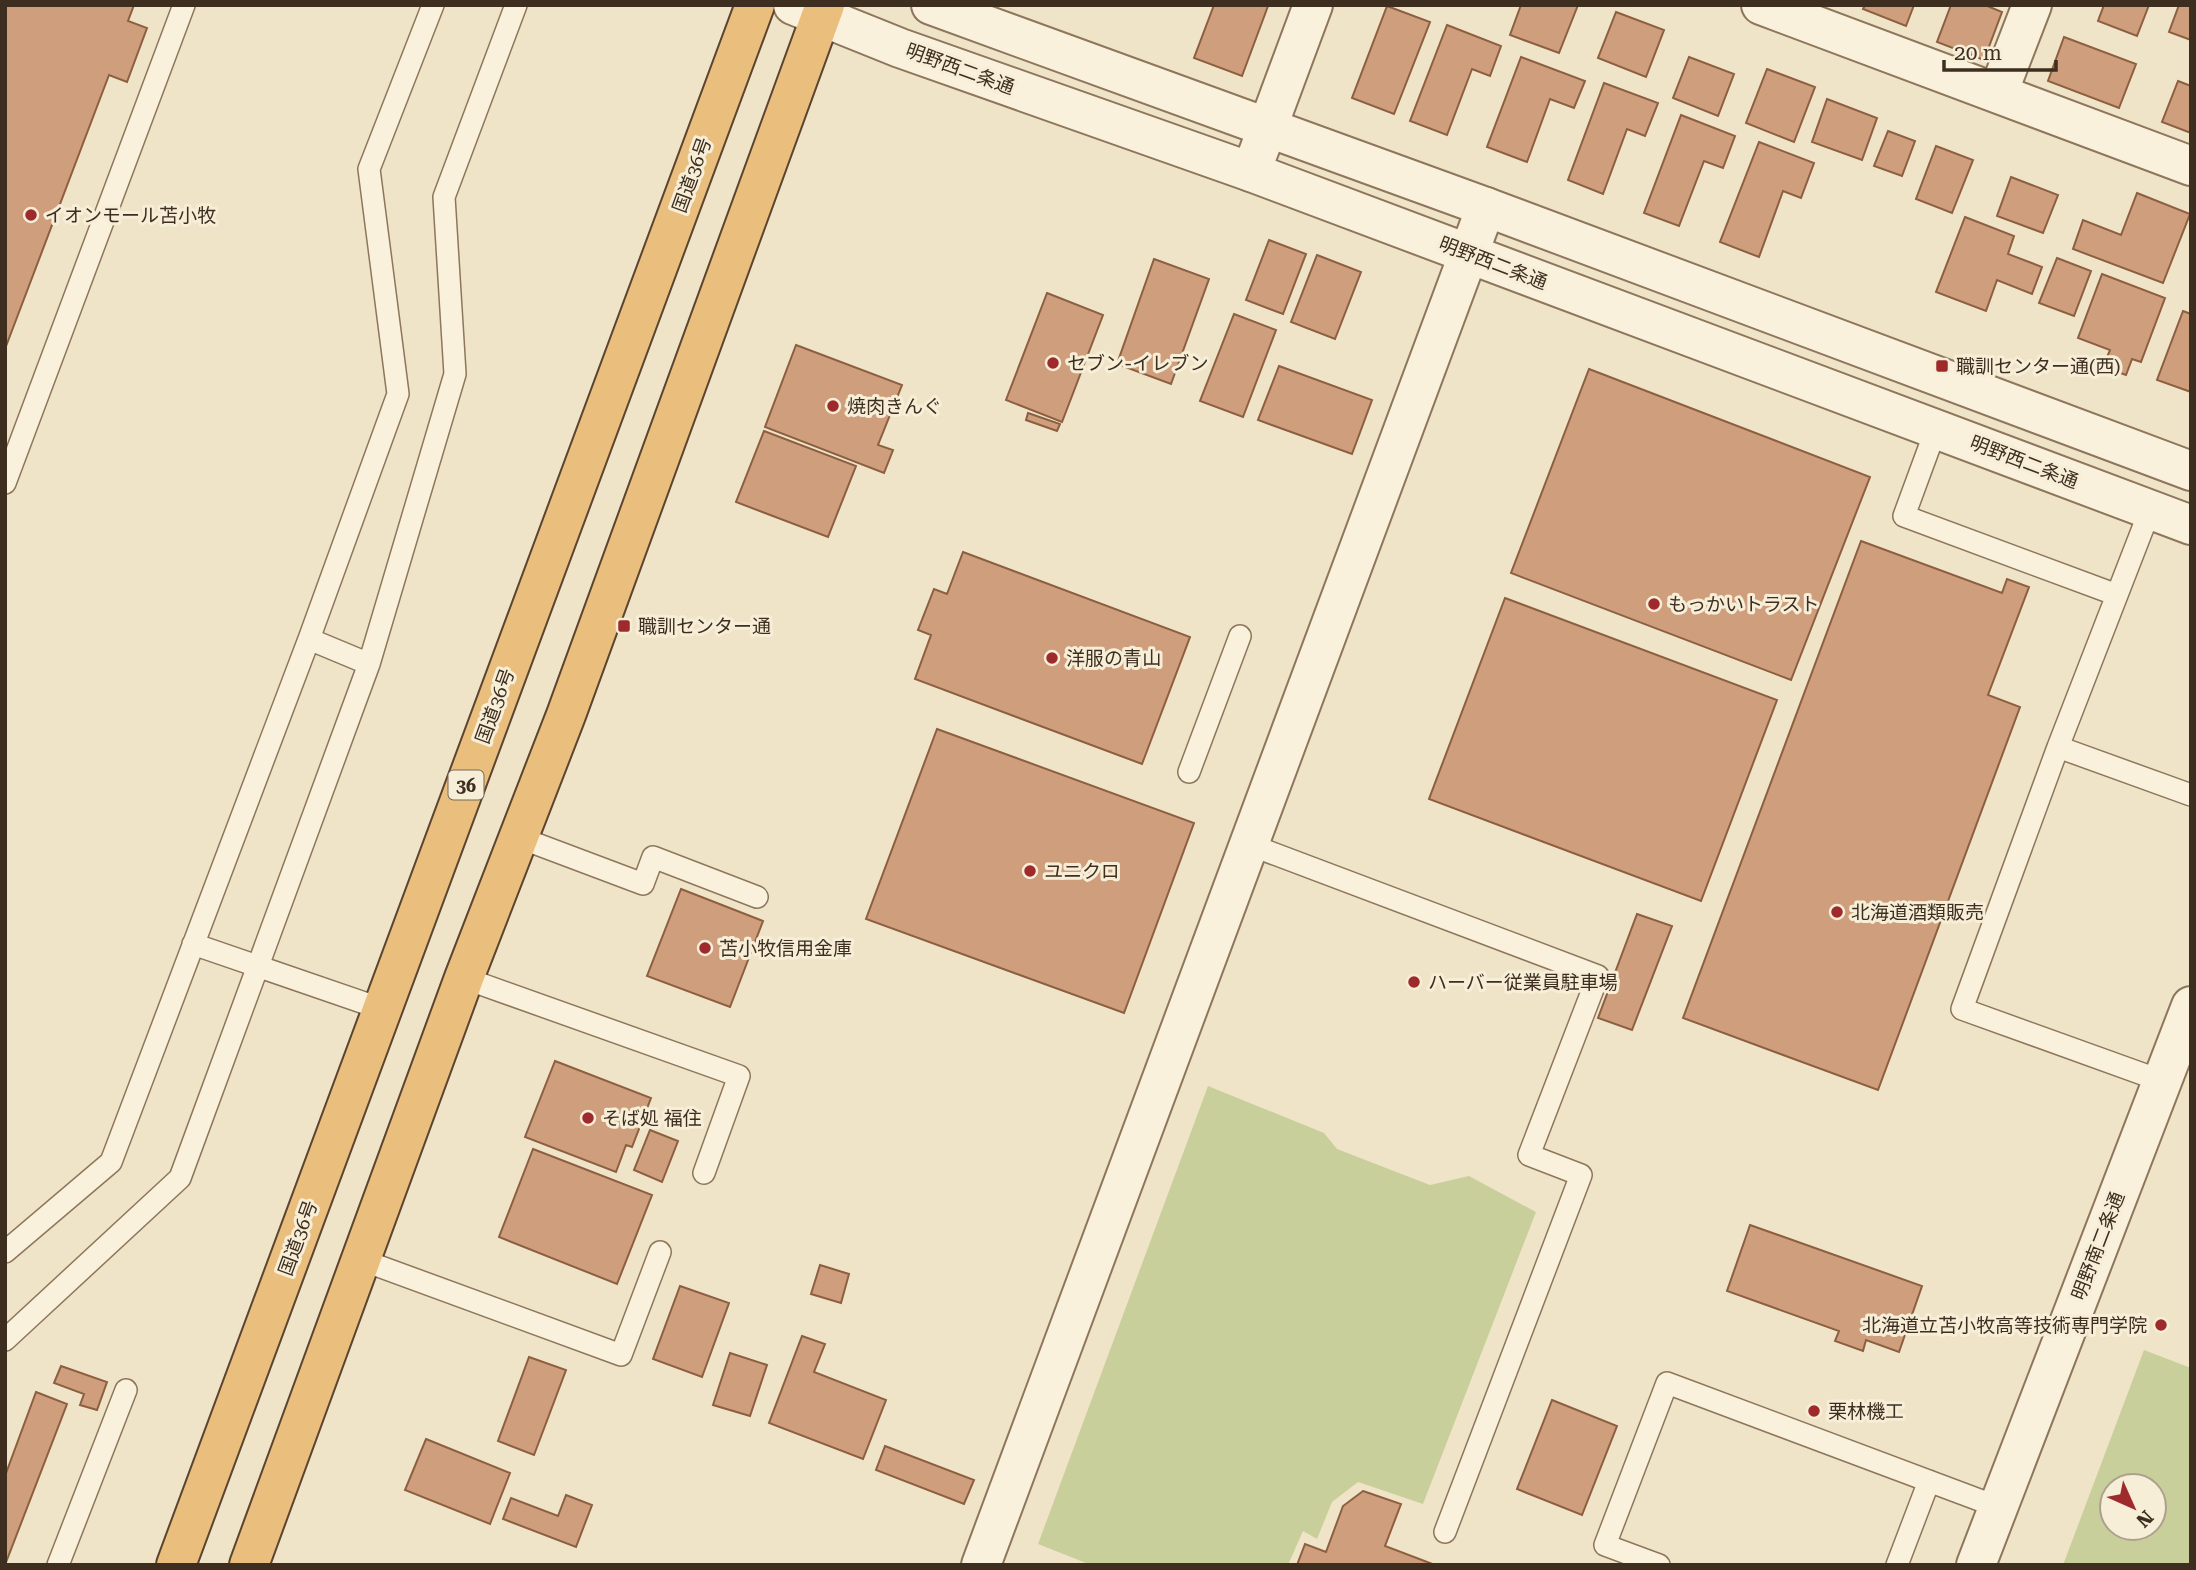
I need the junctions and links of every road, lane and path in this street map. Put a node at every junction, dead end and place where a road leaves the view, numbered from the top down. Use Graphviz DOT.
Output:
graph roads {
  1 [pos="184,5"];
  2 [pos="433,5"];
  3 [pos="516,5"];
  4 [pos="755,5"];
  5 [pos="931,5"];
  6 [pos="1313,5"];
  7 [pos="1761,5"];
  8 [pos="2032,5"];
  9 [pos="813,9"];
  10 [pos="1800,12"];
  11 [pos="1998,93"];
  12 [pos="1268,128"];
  13 [pos="2191,166"];
  14 [pos="1251,172"];
  15 [pos="1486,208"];
  16 [pos="1468,254"];
  17 [pos="1936,429"];
  18 [pos="2191,471"];
  19 [pos="5,483"];
  20 [pos="2150,510"];
  21 [pos="2191,525"];
  22 [pos="2117,595"];
  23 [pos="1240,636"];
  24 [pos="309,639"];
  25 [pos="369,664"];
  26 [pos="2058,747"];
  27 [pos="1189,772"];
  28 [pos="2191,795"];
  29 [pos="517,837"];
  30 [pos="1248,844"];
  31 [pos="757,897"];
  32 [pos="193,944"];
  33 [pos="258,966"];
  34 [pos="464,978"];
  35 [pos="2191,1006"];
  36 [pos="382,1009"];
  37 [pos="2162,1081"];
  38 [pos="704,1173"];
  39 [pos="5,1252"];
  40 [pos="660,1252"];
  41 [pos="362,1260"];
  42 [pos="6,1338"];
  43 [pos="126,1390"];
  44 [pos="1929,1481"];
  45 [pos="1998,1507"];
  46 [pos="1445,1532"];
  47 [pos="58,1565"];
  48 [pos="176,1565"];
  49 [pos="249,1565"];
  50 [pos="981,1565"];
  51 [pos="1659,1565"];
  52 [pos="1897,1565"];
  53 [pos="1976,1565"];
  1 -- 19 [label="lane"];
  2 -- 24 [label="lane"];
  3 -- 25 [label="lane"];
  4 -- 36 [label="highway, 国道36号 / 36"];
  5 -- 12 [label="street"];
  6 -- 12 [label="street"];
  7 -- 10 [label="street"];
  8 -- 11 [label="street"];
  9 -- 14 [label="street, 明野西二条通"];
  9 -- 29 [label="highway"];
  10 -- 11 [label="street"];
  11 -- 13 [label="street"];
  12 -- 14 [label="street"];
  12 -- 15 [label="street"];
  14 -- 16 [label="street, 明野西二条通"];
  15 -- 16 [label="street"];
  15 -- 18 [label="street"];
  16 -- 17 [label="street, 明野西二条通"];
  16 -- 30 [label="street"];
  17 -- 20 [label="street, 明野西二条通"];
  17 -- 22 [label="lane"];
  20 -- 21 [label="street, 明野西二条通"];
  20 -- 22 [label="lane"];
  22 -- 26 [label="lane"];
  23 -- 27 [label="lane"];
  24 -- 25 [label="lane"];
  24 -- 32 [label="lane"];
  25 -- 33 [label="lane"];
  26 -- 28 [label="lane"];
  26 -- 37 [label="lane"];
  29 -- 31 [label="lane"];
  29 -- 34 [label="highway"];
  30 -- 46 [label="lane"];
  30 -- 50 [label="street"];
  32 -- 33 [label="lane"];
  32 -- 39 [label="lane"];
  33 -- 36 [label="lane"];
  33 -- 42 [label="lane"];
  34 -- 38 [label="lane"];
  34 -- 41 [label="highway"];
  35 -- 37 [label="street, 明野南二条通"];
  36 -- 48 [label="highway, 国道36号 / 36"];
  37 -- 45 [label="street, 明野南二条通"];
  40 -- 41 [label="lane"];
  41 -- 49 [label="highway"];
  43 -- 47 [label="lane"];
  44 -- 45 [label="lane"];
  44 -- 51 [label="lane"];
  44 -- 52 [label="lane"];
  45 -- 53 [label="street, 明野南二条通"];
}
